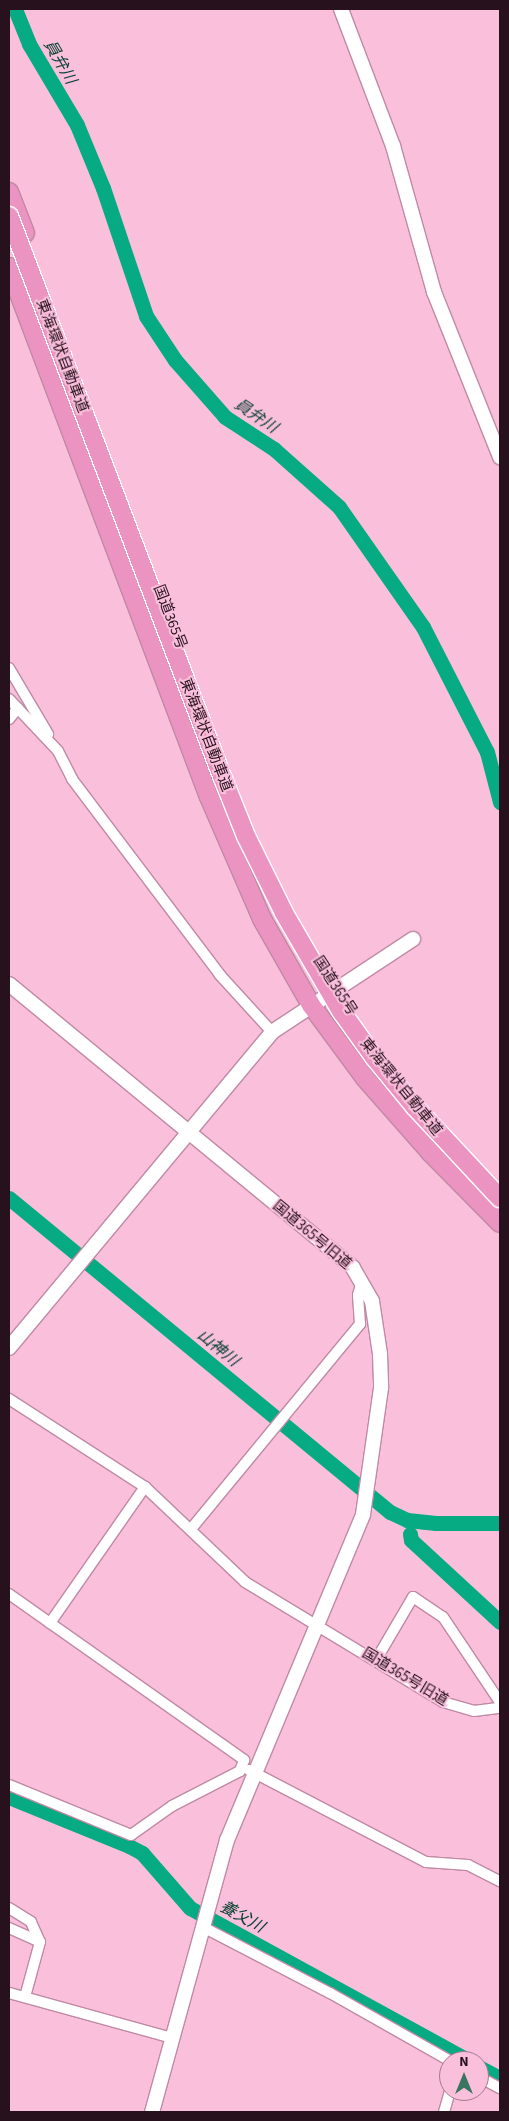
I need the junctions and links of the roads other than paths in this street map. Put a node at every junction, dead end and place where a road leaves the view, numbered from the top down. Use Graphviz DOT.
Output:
graph roads {
  1 [pos="341,9"];
  2 [pos="9,192"];
  3 [pos="9,216"];
  4 [pos="9,267"];
  5 [pos="500,457"];
  6 [pos="9,668"];
  7 [pos="9,699"];
  8 [pos="18,708"];
  9 [pos="9,719"];
  10 [pos="58,751"];
  11 [pos="413,939"];
  12 [pos="9,984"];
  13 [pos="336,988"];
  14 [pos="311,1005"];
  15 [pos="272,1032"];
  16 [pos="189,1133"];
  17 [pos="500,1186"];
  18 [pos="500,1198"];
  19 [pos="500,1223"];
  20 [pos="362,1281"];
  21 [pos="9,1348"];
  22 [pos="9,1399"];
  23 [pos="146,1487"];
  24 [pos="191,1529"];
  25 [pos="9,1594"];
  26 [pos="50,1623"];
  27 [pos="316,1623"];
  28 [pos="376,1660"];
  29 [pos="500,1702"];
  30 [pos="500,1708"];
  31 [pos="248,1770"];
  32 [pos="9,1785"];
  33 [pos="500,1881"];
  34 [pos="9,1908"];
  35 [pos="205,1920"];
  36 [pos="9,1928"];
  37 [pos="40,1942"];
  38 [pos="9,1993"];
  39 [pos="25,1997"];
  40 [pos="172,2038"];
  41 [pos="439,2055"];
  42 [pos="152,2112"];
  1 -- 5 [label="street"];
  2 -- 13 [label="highway, 国道365号"];
  3 -- 18 [label="highway, 東海環状自動車道, bridge"];
  4 -- 14 [label="highway, 国道365号"];
  6 -- 10 [label="street"];
  7 -- 8 [label="street"];
  8 -- 9 [label="street"];
  8 -- 10 [label="street"];
  10 -- 15 [label="street"];
  11 -- 13 [label="street"];
  12 -- 16 [label="street, 国道365号旧道"];
  13 -- 14 [label="street"];
  13 -- 17 [label="highway, 国道365号"];
  14 -- 15 [label="street"];
  14 -- 19 [label="highway, 国道365号"];
  15 -- 16 [label="street"];
  16 -- 20 [label="street, 国道365号旧道"];
  16 -- 21 [label="street"];
  20 -- 24 [label="street"];
  20 -- 27 [label="street, 国道365号旧道"];
  22 -- 23 [label="street, 国道365号旧道"];
  23 -- 24 [label="street, 国道365号旧道"];
  23 -- 26 [label="street"];
  24 -- 27 [label="street, 国道365号旧道"];
  25 -- 26 [label="street"];
  26 -- 31 [label="street"];
  27 -- 28 [label="street, 国道365号旧道"];
  27 -- 31 [label="street"];
  28 -- 29 [label="street"];
  28 -- 30 [label="street, 国道365号旧道"];
  31 -- 32 [label="street"];
  31 -- 33 [label="street"];
  31 -- 35 [label="street"];
  34 -- 37 [label="street"];
  35 -- 40 [label="street"];
  35 -- 41 [label="street"];
  36 -- 37 [label="street"];
  37 -- 39 [label="street"];
  38 -- 39 [label="street"];
  39 -- 40 [label="street"];
  40 -- 42 [label="street"];
}
